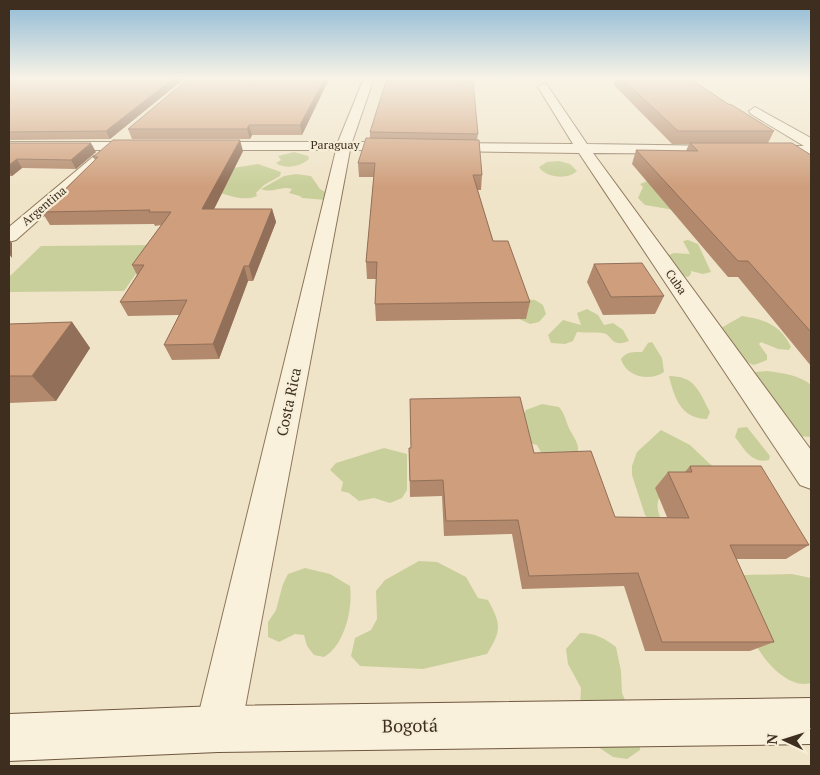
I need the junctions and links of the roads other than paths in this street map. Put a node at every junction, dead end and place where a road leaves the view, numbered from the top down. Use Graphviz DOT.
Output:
graph roads {
  1 [pos="355,114"];
  2 [pos="561,114"];
  3 [pos="760,114"];
  4 [pos="129,133"];
  5 [pos="811,144"];
  6 [pos="344,145"];
  7 [pos="9,146"];
  8 [pos="115,146"];
  9 [pos="155,146"];
  10 [pos="195,146"];
  11 [pos="411,146"];
  12 [pos="430,147"];
  13 [pos="584,150"];
  14 [pos="811,150"];
  15 [pos="9,236"];
  16 [pos="811,475"];
  17 [pos="811,721"];
  18 [pos="218,729"];
  19 [pos="9,738"];
  1 -- 6 [label="street, Costa Rica"];
  2 -- 13 [label="street, Cuba"];
  3 -- 5 [label="street"];
  4 -- 8 [label="street, Argentina"];
  6 -- 10 [label="street, Paraguay"];
  6 -- 11 [label="street, Paraguay"];
  6 -- 18 [label="street, Costa Rica"];
  7 -- 8 [label="street"];
  8 -- 9 [label="street"];
  8 -- 15 [label="street, Argentina"];
  12 -- 13 [label="street"];
  13 -- 14 [label="street"];
  13 -- 16 [label="street, Cuba"];
  17 -- 18 [label="street, Bogotá"];
  18 -- 19 [label="street, Bogotá"];
}
